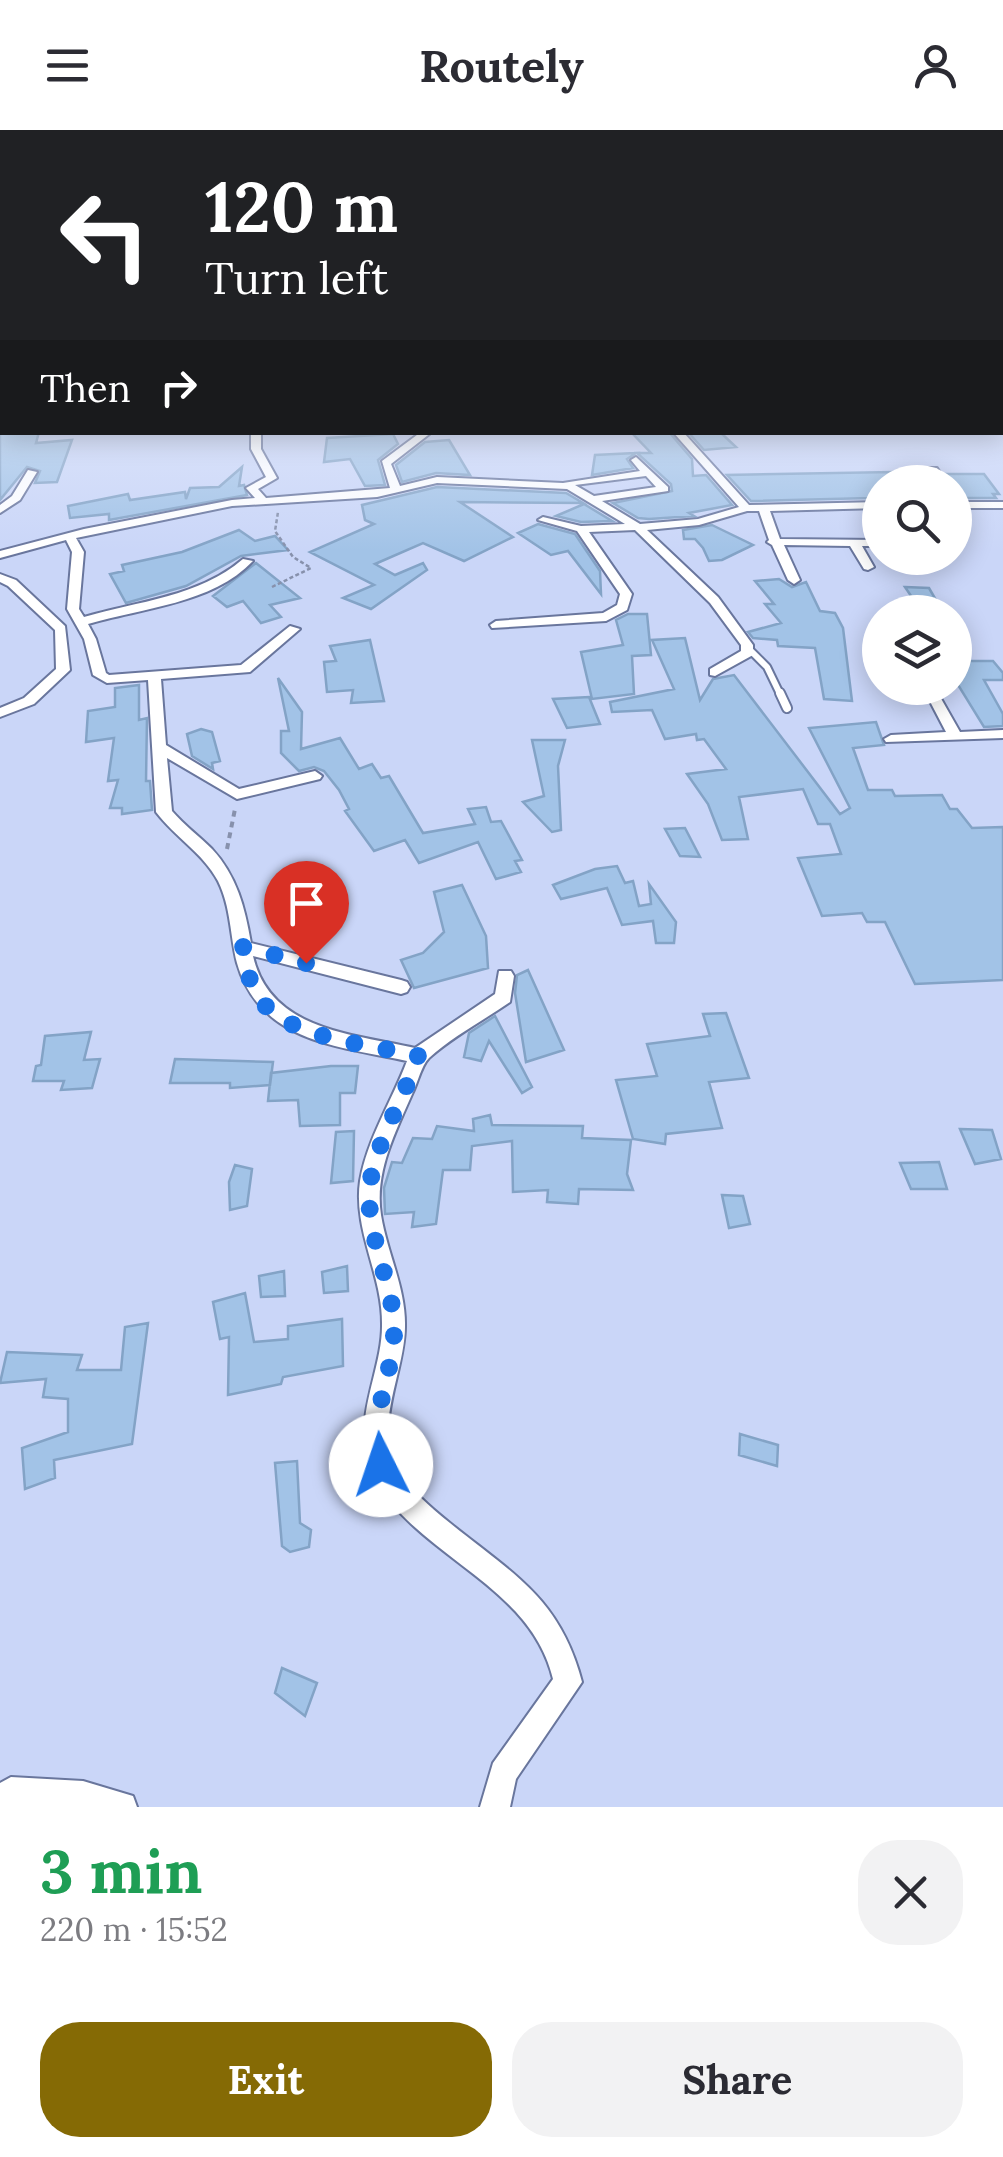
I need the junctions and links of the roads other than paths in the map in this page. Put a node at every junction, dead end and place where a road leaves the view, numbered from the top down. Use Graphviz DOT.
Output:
graph roads {
  1 [pos="256,435"];
  2 [pos="424,435"];
  3 [pos="679,435"];
  4 [pos="636,460"];
  5 [pos="32,472"];
  6 [pos="648,473"];
  7 [pos="559,484"];
  8 [pos="396,490"];
  9 [pos="597,499"];
  10 [pos="266,500"];
  11 [pos="972,505"];
  12 [pos="1003,505"];
  13 [pos="862,506"];
  14 [pos="746,508"];
  15 [pos="764,508"];
  16 [pos="0,510"];
  17 [pos="543,520"];
  18 [pos="638,527"];
  19 [pos="581,529"];
  20 [pos="70,537"];
  21 [pos="773,542"];
  22 [pos="854,543"];
  23 [pos="862,543"];
  24 [pos="0,556"];
  25 [pos="862,557"];
  26 [pos="247,561"];
  27 [pos="0,578"];
  28 [pos="794,580"];
  29 [pos="80,622"];
  30 [pos="496,625"];
  31 [pos="294,630"];
  32 [pos="749,649"];
  33 [pos="715,672"];
  34 [pos="154,674"];
  35 [pos="939,705"];
  36 [pos="786,708"];
  37 [pos="0,713"];
  38 [pos="1003,734"];
  39 [pos="955,735"];
  40 [pos="892,739"];
  41 [pos="158,746"];
  42 [pos="315,776"];
  43 [pos="243,947"];
  44 [pos="506,976"];
  45 [pos="401,987"];
  46 [pos="418,1056"];
  47 [pos="5,1794"];
  48 [pos="122,1807"];
  49 [pos="495,1807"];
  1 -- 10 [label="street"];
  2 -- 8 [label="street"];
  3 -- 14 [label="street"];
  4 -- 6 [label="street"];
  5 -- 16 [label="street"];
  6 -- 7 [label="street"];
  6 -- 9 [label="street"];
  7 -- 8 [label="street"];
  7 -- 9 [label="street"];
  8 -- 10 [label="street"];
  9 -- 18 [label="street"];
  10 -- 20 [label="street"];
  11 -- 12 [label="street"];
  13 -- 15 [label="street"];
  14 -- 15 [label="street"];
  14 -- 18 [label="street"];
  15 -- 21 [label="street"];
  17 -- 19 [label="street"];
  18 -- 19 [label="street"];
  18 -- 32 [label="street"];
  19 -- 30 [label="street"];
  20 -- 24 [label="street"];
  20 -- 29 [label="street"];
  21 -- 22 [label="street"];
  21 -- 28 [label="street"];
  22 -- 23 [label="street"];
  22 -- 25 [label="street"];
  26 -- 29 [label="street"];
  27 -- 37 [label="street"];
  29 -- 34 [label="street"];
  31 -- 34 [label="street"];
  32 -- 33 [label="street"];
  32 -- 36 [label="lane"];
  34 -- 41 [label="street"];
  35 -- 39 [label="street"];
  38 -- 39 [label="street"];
  39 -- 40 [label="street"];
  41 -- 42 [label="street"];
  41 -- 43 [label="street"];
  43 -- 45 [label="street"];
  43 -- 46 [label="street"];
  44 -- 46 [label="street"];
  46 -- 49 [label="street"];
  47 -- 48 [label="street"];
}
